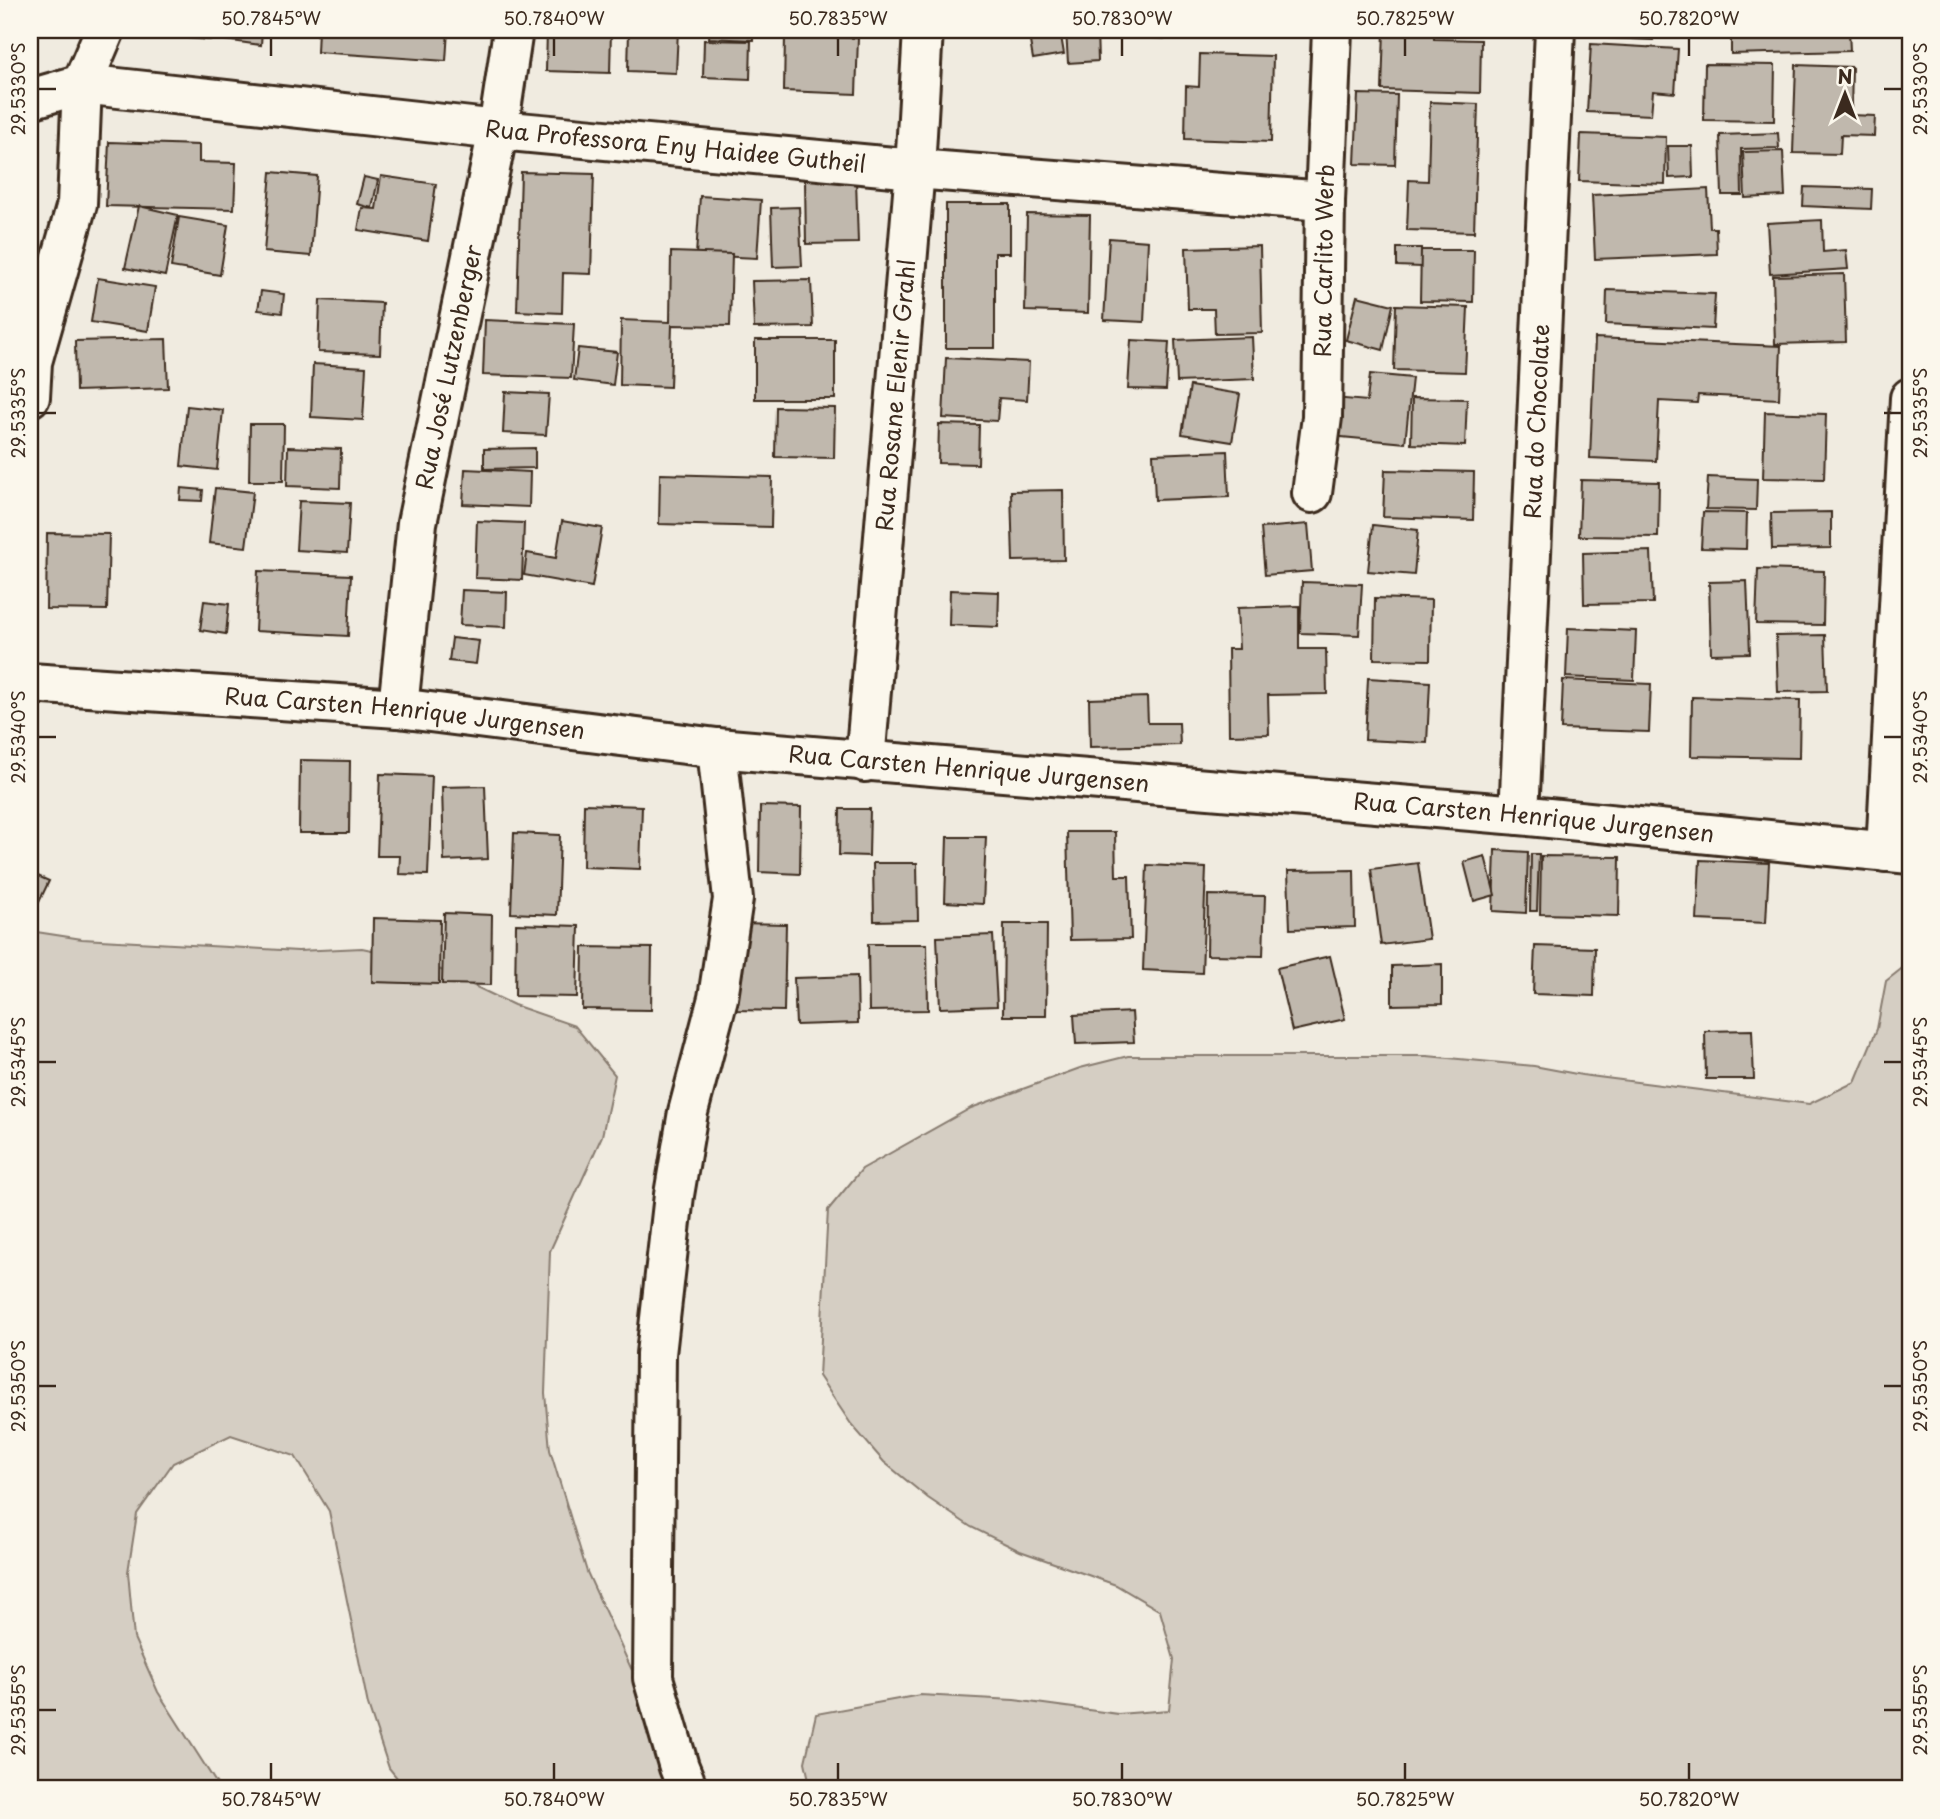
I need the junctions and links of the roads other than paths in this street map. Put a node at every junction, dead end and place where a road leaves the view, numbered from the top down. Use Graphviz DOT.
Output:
graph roads {
  1 [pos="105,30"];
  2 [pos="513,30"];
  3 [pos="923,30"];
  4 [pos="1332,30"];
  5 [pos="1555,30"];
  6 [pos="82,84"];
  7 [pos="30,99"];
  8 [pos="498,130"];
  9 [pos="915,169"];
  10 [pos="1325,201"];
  11 [pos="31,379"];
  12 [pos="1910,398"];
  13 [pos="1312,493"];
  14 [pos="30,683"];
  15 [pos="398,708"];
  16 [pos="717,748"];
  17 [pos="865,762"];
  18 [pos="1519,815"];
  19 [pos="1898,853"];
  20 [pos="688,1789"];
  1 -- 6 [label="street"];
  2 -- 8 [label="street, Rua José Lutzenberger"];
  3 -- 9 [label="street, Rua Rosane Elenir Grahl"];
  4 -- 10 [label="street, Rua Carlito Werb"];
  5 -- 18 [label="street, Rua do Chocolate"];
  6 -- 7 [label="street, Rua Professora Eny Haidee Gutheil"];
  6 -- 8 [label="street, Rua Professora Eny Haidee Gutheil"];
  6 -- 11 [label="street"];
  8 -- 9 [label="street, Rua Professora Eny Haidee Gutheil"];
  8 -- 15 [label="street, Rua José Lutzenberger"];
  9 -- 10 [label="street, Rua Professora Eny Haidee Gutheil"];
  9 -- 17 [label="street, Rua Rosane Elenir Grahl"];
  10 -- 13 [label="street, Rua Carlito Werb"];
  12 -- 19 [label="street"];
  14 -- 15 [label="street, Rua Carsten Henrique Jurgensen"];
  15 -- 16 [label="street, Rua Carsten Henrique Jurgensen"];
  16 -- 17 [label="street, Rua Carsten Henrique Jurgensen"];
  16 -- 20 [label="street"];
  17 -- 18 [label="street, Rua Carsten Henrique Jurgensen"];
  18 -- 19 [label="street, Rua Carsten Henrique Jurgensen"];
}
